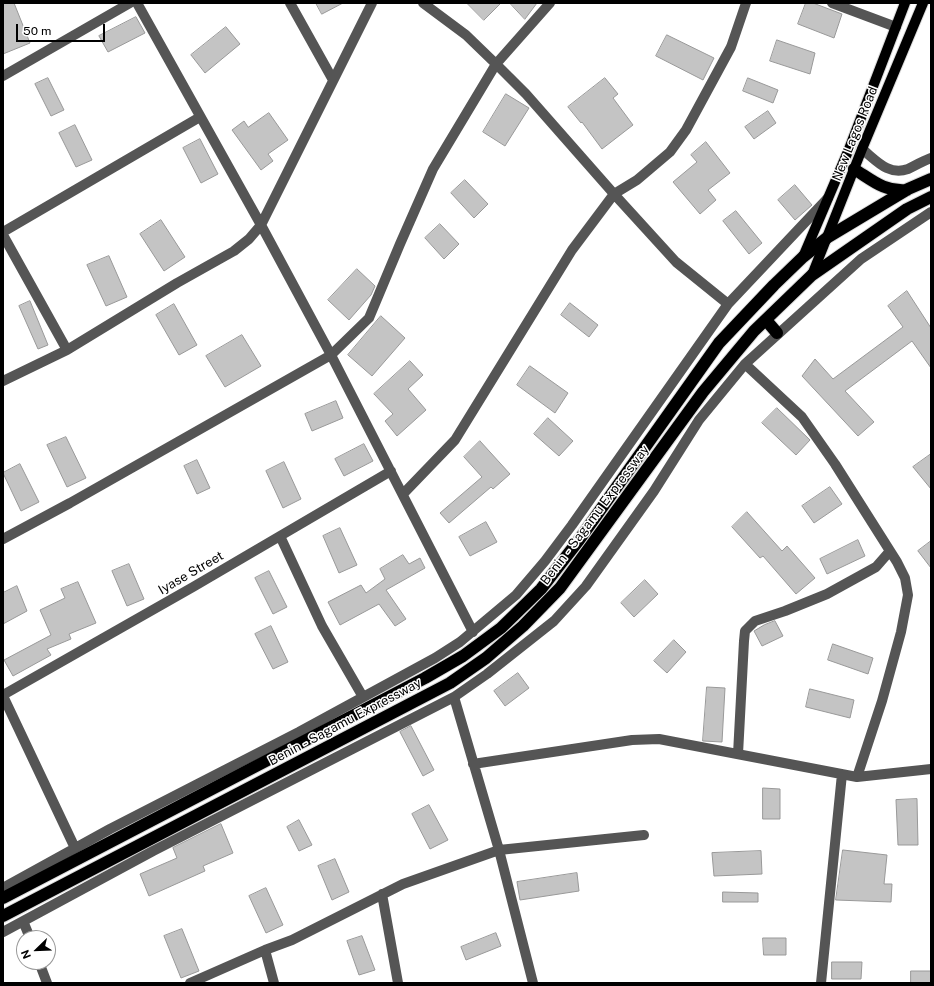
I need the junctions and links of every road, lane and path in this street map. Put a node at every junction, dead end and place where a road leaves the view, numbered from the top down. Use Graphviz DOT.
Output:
graph roads {
  1 [pos="130,3"];
  2 [pos="137,3"];
  3 [pos="290,3"];
  4 [pos="372,3"];
  5 [pos="423,3"];
  6 [pos="550,3"];
  7 [pos="746,3"];
  8 [pos="832,3"];
  9 [pos="904,3"];
  10 [pos="923,3"];
  11 [pos="896,27"];
  12 [pos="496,64"];
  13 [pos="3,76"];
  14 [pos="333,80"];
  15 [pos="200,117"];
  16 [pos="862,149"];
  17 [pos="931,158"];
  18 [pos="854,168"];
  19 [pos="931,179"];
  20 [pos="908,190"];
  21 [pos="614,194"];
  22 [pos="828,197"];
  23 [pos="931,197"];
  24 [pos="931,212"];
  25 [pos="261,225"];
  26 [pos="3,232"];
  27 [pos="3,235"];
  28 [pos="828,237"];
  29 [pos="803,257"];
  30 [pos="812,275"];
  31 [pos="728,304"];
  32 [pos="766,320"];
  33 [pos="777,333"];
  34 [pos="67,350"];
  35 [pos="331,356"];
  36 [pos="744,364"];
  37 [pos="3,381"];
  38 [pos="391,472"];
  39 [pos="403,494"];
  40 [pos="280,536"];
  41 [pos="3,539"];
  42 [pos="890,551"];
  43 [pos="473,632"];
  44 [pos="3,695"];
  45 [pos="363,697"];
  46 [pos="454,697"];
  47 [pos="738,754"];
  48 [pos="473,764"];
  49 [pos="931,769"];
  50 [pos="842,774"];
  51 [pos="857,777"];
  52 [pos="644,835"];
  53 [pos="75,848"];
  54 [pos="499,850"];
  55 [pos="3,888"];
  56 [pos="382,894"];
  57 [pos="3,898"];
  58 [pos="3,916"];
  59 [pos="24,921"];
  60 [pos="27,930"];
  61 [pos="3,932"];
  62 [pos="265,950"];
  63 [pos="42,970"];
  64 [pos="47,983"];
  65 [pos="190,983"];
  66 [pos="274,983"];
  67 [pos="398,983"];
  68 [pos="533,983"];
  69 [pos="822,983"];
  1 -- 13 [label="street"];
  2 -- 15 [label="street"];
  3 -- 14 [label="street"];
  4 -- 14 [label="street"];
  5 -- 12 [label="street"];
  6 -- 12 [label="street"];
  7 -- 21 [label="street"];
  8 -- 11 [label="street"];
  9 -- 11 [label="main road, New Lagos Road"];
  10 -- 16 [label="main road, New Lagos Road"];
  11 -- 22 [label="main road, New Lagos Road"];
  12 -- 21 [label="street"];
  12 -- 35 [label="street"];
  14 -- 25 [label="street"];
  15 -- 25 [label="street"];
  15 -- 26 [label="street"];
  16 -- 17 [label="street"];
  16 -- 18 [label="main road, New Lagos Road"];
  18 -- 20 [label="highway"];
  18 -- 28 [label="main road, New Lagos Road"];
  19 -- 20 [label="highway"];
  20 -- 28 [label="highway"];
  21 -- 31 [label="street"];
  21 -- 39 [label="street"];
  22 -- 29 [label="main road, New Lagos Road"];
  22 -- 31 [label="street"];
  23 -- 30 [label="highway, Benin - Sagamu Expressway"];
  24 -- 33 [label="street"];
  25 -- 34 [label="street"];
  25 -- 35 [label="street"];
  27 -- 34 [label="street"];
  28 -- 29 [label="highway"];
  28 -- 30 [label="main road, New Lagos Road"];
  29 -- 57 [label="highway"];
  30 -- 32 [label="highway, Benin - Sagamu Expressway"];
  31 -- 43 [label="street"];
  32 -- 33 [label="highway"];
  32 -- 58 [label="highway, Benin - Sagamu Expressway"];
  33 -- 36 [label="street"];
  34 -- 37 [label="street"];
  35 -- 38 [label="street"];
  35 -- 41 [label="street"];
  36 -- 42 [label="street"];
  36 -- 46 [label="street"];
  38 -- 39 [label="street"];
  38 -- 40 [label="street, Iyase Street"];
  39 -- 43 [label="street"];
  40 -- 44 [label="street, Iyase Street"];
  40 -- 45 [label="street"];
  42 -- 47 [label="street"];
  42 -- 51 [label="street"];
  43 -- 45 [label="street"];
  44 -- 53 [label="street"];
  45 -- 53 [label="street"];
  46 -- 48 [label="street"];
  46 -- 59 [label="street"];
  47 -- 48 [label="street"];
  47 -- 50 [label="street"];
  48 -- 54 [label="street"];
  49 -- 51 [label="street"];
  50 -- 51 [label="street"];
  50 -- 69 [label="street"];
  52 -- 54 [label="street"];
  53 -- 55 [label="street"];
  54 -- 56 [label="street"];
  54 -- 68 [label="street"];
  56 -- 62 [label="street"];
  56 -- 67 [label="street"];
  59 -- 60 [label="street"];
  59 -- 61 [label="street"];
  62 -- 65 [label="street"];
  62 -- 66 [label="street"];
  63 -- 64 [label="street"];
}
